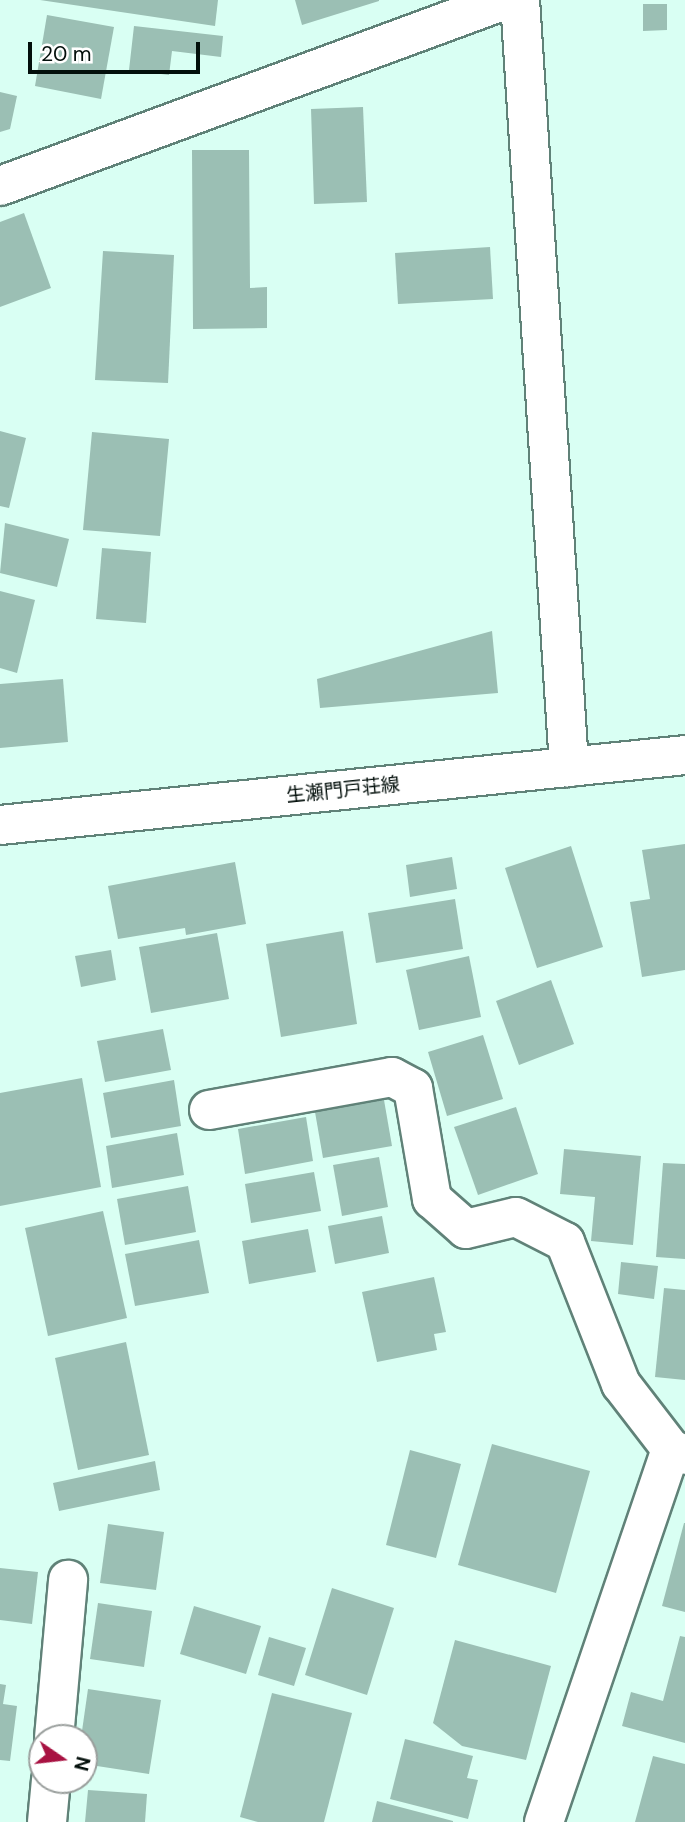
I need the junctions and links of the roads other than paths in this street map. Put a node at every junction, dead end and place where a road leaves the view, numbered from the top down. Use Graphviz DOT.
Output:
graph roads {
  1 [pos="505,0"];
  2 [pos="520,0"];
  3 [pos="0,186"];
  4 [pos="685,755"];
  5 [pos="569,767"];
  6 [pos="0,825"];
  7 [pos="209,1110"];
  8 [pos="678,1452"];
  9 [pos="68,1580"];
  10 [pos="55,1724"];
  11 [pos="50,1794"];
  12 [pos="47,1822"];
  13 [pos="544,1822"];
  1 -- 3 [label="street"];
  2 -- 5 [label="street"];
  4 -- 5 [label="street, 生瀬門戸荘線"];
  5 -- 6 [label="street, 生瀬門戸荘線"];
  7 -- 8 [label="street"];
  8 -- 13 [label="street"];
  9 -- 10 [label="street"];
  11 -- 12 [label="street"];
}
